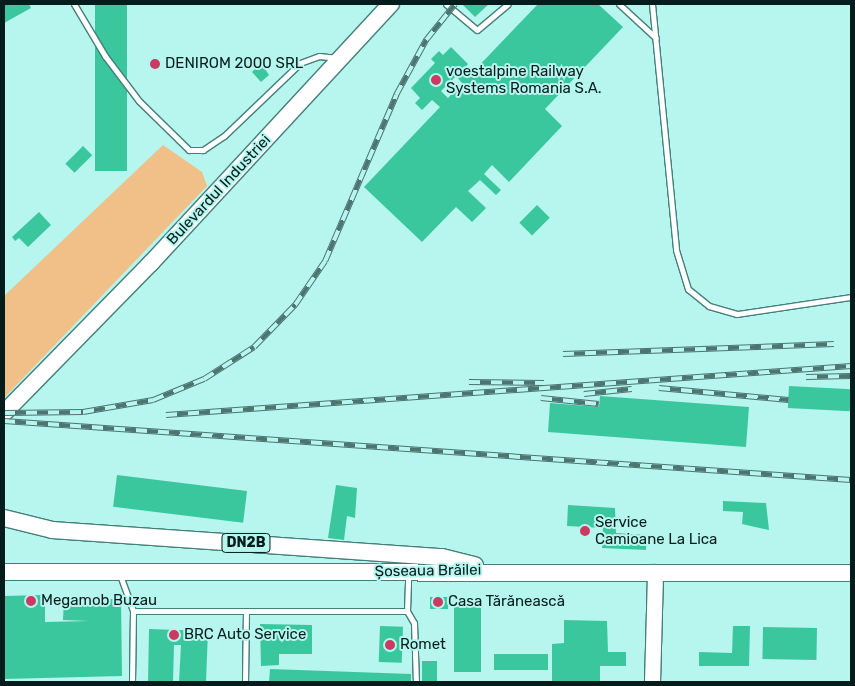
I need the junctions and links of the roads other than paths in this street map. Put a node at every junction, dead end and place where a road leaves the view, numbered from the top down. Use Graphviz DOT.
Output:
graph roads {
  1 [pos="74,4"];
  2 [pos="391,4"];
  3 [pos="446,4"];
  4 [pos="508,4"];
  5 [pos="619,4"];
  6 [pos="652,4"];
  7 [pos="656,38"];
  8 [pos="341,58"];
  9 [pos="851,297"];
  10 [pos="4,413"];
  11 [pos="4,518"];
  12 [pos="488,570"];
  13 [pos="4,572"];
  14 [pos="119,572"];
  15 [pos="408,572"];
  16 [pos="655,572"];
  17 [pos="851,573"];
  18 [pos="133,611"];
  19 [pos="246,612"];
  20 [pos="407,612"];
  21 [pos="132,682"];
  22 [pos="245,682"];
  23 [pos="416,682"];
  24 [pos="652,682"];
  1 -- 8 [label="lane"];
  2 -- 8 [label="main road, Bulevardul Industriei"];
  3 -- 4 [label="lane"];
  5 -- 7 [label="lane"];
  6 -- 7 [label="lane"];
  7 -- 9 [label="lane"];
  8 -- 10 [label="main road, Bulevardul Industriei"];
  11 -- 12 [label="main road, DN2B"];
  12 -- 15 [label="main road, Șoseaua Brăilei"];
  12 -- 16 [label="main road, Șoseaua Brăilei"];
  13 -- 14 [label="main road, Șoseaua Brăilei"];
  14 -- 15 [label="main road, Șoseaua Brăilei"];
  14 -- 18 [label="lane"];
  15 -- 20 [label="lane"];
  16 -- 17 [label="main road, Șoseaua Brăilei"];
  16 -- 24 [label="main road"];
  18 -- 19 [label="lane"];
  18 -- 21 [label="lane"];
  19 -- 20 [label="lane"];
  19 -- 22 [label="lane"];
  20 -- 23 [label="lane"];
}
